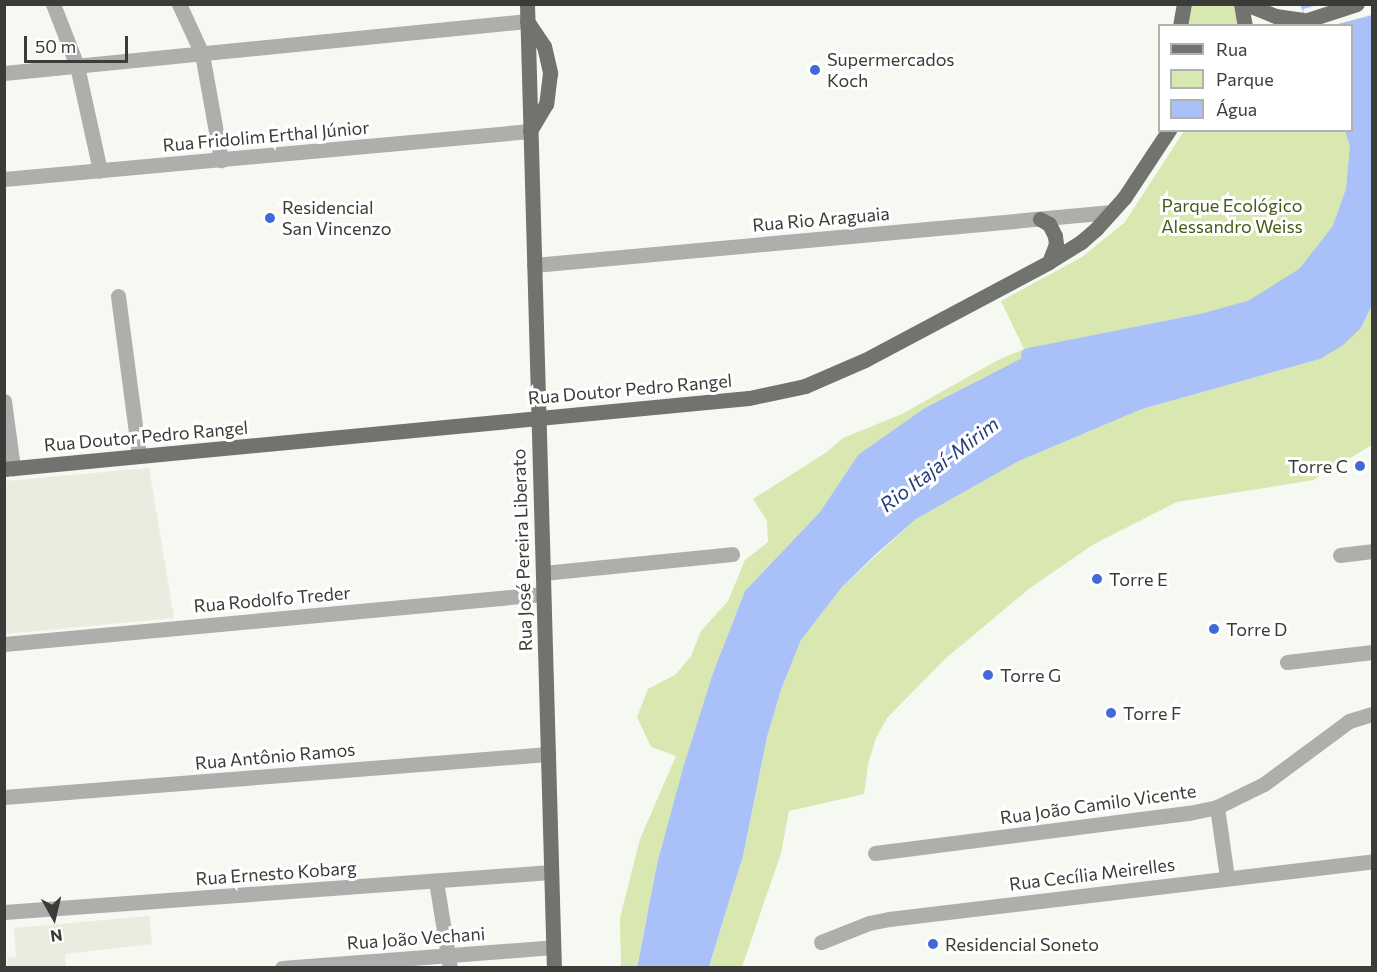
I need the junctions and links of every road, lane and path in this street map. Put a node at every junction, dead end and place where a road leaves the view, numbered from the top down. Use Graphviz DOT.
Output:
graph roads {
  1 [pos="53,4"];
  2 [pos="527,4"];
  3 [pos="1184,4"];
  4 [pos="1241,4"];
  5 [pos="1246,4"];
  6 [pos="1357,4"];
  7 [pos="184,5"];
  8 [pos="527,21"];
  9 [pos="1299,22"];
  10 [pos="1180,24"];
  11 [pos="1245,24"];
  12 [pos="202,54"];
  13 [pos="528,54"];
  14 [pos="76,66"];
  15 [pos="4,73"];
  16 [pos="550,73"];
  17 [pos="529,81"];
  18 [pos="530,131"];
  19 [pos="1168,132"];
  20 [pos="221,160"];
  21 [pos="100,171"];
  22 [pos="4,179"];
  23 [pos="1112,212"];
  24 [pos="1040,219"];
  25 [pos="1049,262"];
  26 [pos="534,265"];
  27 [pos="118,296"];
  28 [pos="4,401"];
  29 [pos="538,418"];
  30 [pos="139,456"];
  31 [pos="9,469"];
  32 [pos="1372,551"];
  33 [pos="732,554"];
  34 [pos="1340,555"];
  35 [pos="543,573"];
  36 [pos="543,594"];
  37 [pos="4,644"];
  38 [pos="1372,652"];
  39 [pos="1287,662"];
  40 [pos="1372,714"];
  41 [pos="548,754"];
  42 [pos="4,797"];
  43 [pos="1217,807"];
  44 [pos="875,853"];
  45 [pos="1372,861"];
  46 [pos="551,872"];
  47 [pos="1227,877"];
  48 [pos="436,880"];
  49 [pos="4,912"];
  50 [pos="821,942"];
  51 [pos="553,947"];
  52 [pos="450,961"];
  53 [pos="282,968"];
  54 [pos="554,968"];
  1 -- 14 [label="street"];
  2 -- 8 [label="main road, Rua José Pereira Liberato"];
  3 -- 10 [label="main road"];
  4 -- 11 [label="main road"];
  5 -- 9 [label="main road"];
  6 -- 9 [label="main road"];
  7 -- 12 [label="street"];
  8 -- 12 [label="street"];
  8 -- 13 [label="main road, Rua José Pereira Liberato"];
  8 -- 16 [label="main road"];
  12 -- 14 [label="street"];
  12 -- 20 [label="street"];
  13 -- 16 [label="main road"];
  13 -- 17 [label="main road, Rua José Pereira Liberato"];
  14 -- 15 [label="street"];
  14 -- 21 [label="street"];
  16 -- 17 [label="main road"];
  16 -- 18 [label="main road"];
  17 -- 18 [label="main road, Rua José Pereira Liberato"];
  18 -- 20 [label="street, Rua Fridolim Erthal Júnior"];
  18 -- 26 [label="main road, Rua José Pereira Liberato"];
  19 -- 23 [label="main road, Rua Doutor Pedro Rangel"];
  20 -- 21 [label="street, Rua Fridolim Erthal Júnior"];
  21 -- 22 [label="street, Rua Fridolim Erthal Júnior"];
  23 -- 24 [label="street, Rua Rio Araguaia"];
  23 -- 25 [label="main road, Rua Doutor Pedro Rangel"];
  24 -- 25 [label="main road"];
  24 -- 26 [label="street, Rua Rio Araguaia"];
  25 -- 29 [label="main road, Rua Doutor Pedro Rangel"];
  26 -- 29 [label="main road, Rua José Pereira Liberato"];
  27 -- 30 [label="street"];
  28 -- 31 [label="street"];
  29 -- 30 [label="main road, Rua Doutor Pedro Rangel"];
  29 -- 35 [label="main road, Rua José Pereira Liberato"];
  30 -- 31 [label="main road, Rua Doutor Pedro Rangel"];
  32 -- 34 [label="street"];
  33 -- 35 [label="street"];
  35 -- 36 [label="main road, Rua José Pereira Liberato"];
  36 -- 37 [label="street, Rua Rodolfo Treder"];
  36 -- 41 [label="main road, Rua José Pereira Liberato"];
  38 -- 39 [label="street"];
  40 -- 43 [label="street, Rua João Camilo Vicente"];
  41 -- 42 [label="street, Rua Antônio Ramos"];
  41 -- 46 [label="main road, Rua José Pereira Liberato"];
  43 -- 44 [label="street, Rua João Camilo Vicente"];
  43 -- 47 [label="street"];
  45 -- 47 [label="street, Rua Cecília Meirelles"];
  46 -- 48 [label="street, Rua Ernesto Kobarg"];
  46 -- 51 [label="main road, Rua José Pereira Liberato"];
  47 -- 50 [label="street, Rua Cecília Meirelles"];
  48 -- 49 [label="street, Rua Ernesto Kobarg"];
  48 -- 52 [label="street"];
  51 -- 52 [label="street, Rua João Vechani"];
  51 -- 54 [label="main road, Rua José Pereira Liberato"];
  52 -- 53 [label="street, Rua João Vechani"];
}
